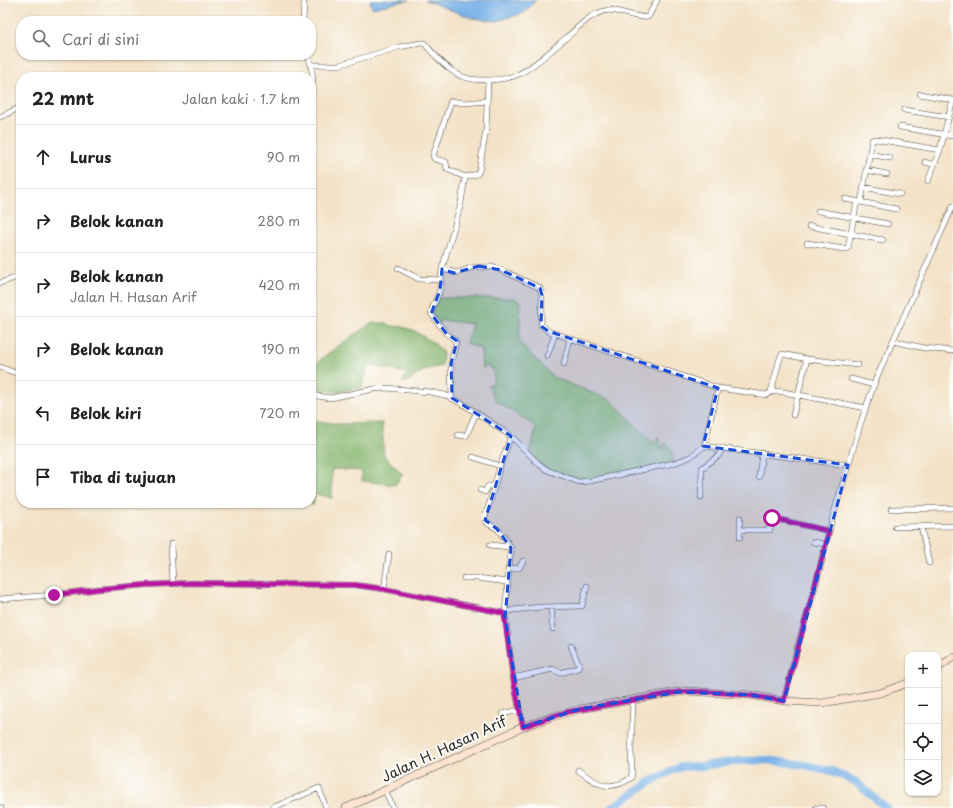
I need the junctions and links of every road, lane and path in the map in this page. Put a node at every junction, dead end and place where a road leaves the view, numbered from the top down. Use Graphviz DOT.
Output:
graph roads {
  1 [pos="657,0"];
  2 [pos="304,3"];
  3 [pos="303,16"];
  4 [pos="310,60"];
  5 [pos="311,65"];
  6 [pos="312,72"];
  7 [pos="488,80"];
  8 [pos="920,94"];
  9 [pos="487,101"];
  10 [pos="16,109"];
  11 [pos="904,110"];
  12 [pos="0,117"];
  13 [pos="949,117"];
  14 [pos="900,127"];
  15 [pos="944,134"];
  16 [pos="953,136"];
  17 [pos="940,150"];
  18 [pos="869,154"];
  19 [pos="890,158"];
  20 [pos="925,162"];
  21 [pos="934,165"];
  22 [pos="866,170"];
  23 [pos="886,174"];
  24 [pos="465,177"];
  25 [pos="928,181"];
  26 [pos="864,187"];
  27 [pos="900,194"];
  28 [pos="845,199"];
  29 [pos="859,202"];
  30 [pos="953,206"];
  31 [pos="896,209"];
  32 [pos="818,211"];
  33 [pos="854,218"];
  34 [pos="888,224"];
  35 [pos="809,226"];
  36 [pos="851,234"];
  37 [pos="883,240"];
  38 [pos="807,243"];
  39 [pos="398,268"];
  40 [pos="442,269"];
  41 [pos="16,278"];
  42 [pos="440,280"];
  43 [pos="0,283"];
  44 [pos="555,334"];
  45 [pos="570,339"];
  46 [pos="893,341"];
  47 [pos="953,351"];
  48 [pos="547,356"];
  49 [pos="807,359"];
  50 [pos="564,364"];
  51 [pos="858,366"];
  52 [pos="0,367"];
  53 [pos="16,373"];
  54 [pos="851,379"];
  55 [pos="874,385"];
  56 [pos="718,388"];
  57 [pos="771,392"];
  58 [pos="316,396"];
  59 [pos="798,396"];
  60 [pos="452,398"];
  61 [pos="866,408"];
  62 [pos="476,413"];
  63 [pos="793,415"];
  64 [pos="458,435"];
  65 [pos="511,436"];
  66 [pos="704,446"];
  67 [pos="723,448"];
  68 [pos="762,453"];
  69 [pos="473,457"];
  70 [pos="848,465"];
  71 [pos="500,466"];
  72 [pos="759,477"];
  73 [pos="494,486"];
  74 [pos="480,490"];
  75 [pos="700,497"];
  76 [pos="953,508"];
  77 [pos="891,509"];
  78 [pos="740,518"];
  79 [pos="953,526"];
  80 [pos="895,527"];
  81 [pos="921,527"];
  82 [pos="740,530"];
  83 [pos="829,531"];
  84 [pos="740,537"];
  85 [pos="813,542"];
  86 [pos="171,544"];
  87 [pos="826,544"];
  88 [pos="490,545"];
  89 [pos="510,547"];
  90 [pos="389,554"];
  91 [pos="523,561"];
  92 [pos="930,563"];
  93 [pos="508,569"];
  94 [pos="464,578"];
  95 [pos="507,582"];
  96 [pos="173,584"];
  97 [pos="587,586"];
  98 [pos="384,589"];
  99 [pos="0,599"];
  100 [pos="551,607"];
  101 [pos="504,613"];
  102 [pos="553,629"];
  103 [pos="571,646"];
  104 [pos="953,657"];
  105 [pos="941,666"];
  106 [pos="513,678"];
  107 [pos="905,684"];
  108 [pos="632,701"];
  109 [pos="784,701"];
  110 [pos="519,710"];
  111 [pos="503,714"];
  112 [pos="523,727"];
  113 [pos="578,770"];
  114 [pos="385,790"];
  115 [pos="272,808"];
  116 [pos="326,808"];
  117 [pos="346,808"];
  118 [pos="393,808"];
  119 [pos="816,808"];
  120 [pos="823,808"];
  1 -- 7 [label="street"];
  2 -- 3 [label="street"];
  4 -- 5 [label="street"];
  5 -- 6 [label="street"];
  5 -- 7 [label="street"];
  7 -- 9 [label="street"];
  8 -- 13 [label="street"];
  9 -- 24 [label="street"];
  9 -- 24 [label="street"];
  10 -- 12 [label="street"];
  11 -- 13 [label="street"];
  13 -- 15 [label="street"];
  14 -- 15 [label="street"];
  15 -- 16 [label="street"];
  15 -- 17 [label="street"];
  17 -- 18 [label="street"];
  17 -- 21 [label="street"];
  18 -- 19 [label="street"];
  18 -- 22 [label="street"];
  20 -- 21 [label="street"];
  21 -- 25 [label="street"];
  22 -- 23 [label="street"];
  22 -- 26 [label="street"];
  24 -- 40 [label="street"];
  26 -- 27 [label="street"];
  26 -- 29 [label="street"];
  28 -- 29 [label="street"];
  29 -- 31 [label="street"];
  29 -- 33 [label="street"];
  30 -- 46 [label="street"];
  32 -- 33 [label="street"];
  33 -- 34 [label="street"];
  33 -- 36 [label="street"];
  35 -- 36 [label="street"];
  36 -- 37 [label="street"];
  36 -- 38 [label="street"];
  39 -- 42 [label="street"];
  40 -- 42 [label="street"];
  40 -- 44 [label="street"];
  41 -- 43 [label="street"];
  42 -- 60 [label="street"];
  44 -- 45 [label="street"];
  44 -- 48 [label="street"];
  45 -- 50 [label="street"];
  45 -- 56 [label="street"];
  46 -- 47 [label="street"];
  46 -- 55 [label="street"];
  49 -- 51 [label="street"];
  49 -- 57 [label="street"];
  49 -- 59 [label="street"];
  52 -- 53 [label="street"];
  54 -- 55 [label="street"];
  55 -- 61 [label="street"];
  56 -- 57 [label="street"];
  56 -- 66 [label="street"];
  57 -- 59 [label="street"];
  58 -- 60 [label="street"];
  59 -- 61 [label="street"];
  59 -- 63 [label="street"];
  60 -- 62 [label="street"];
  61 -- 70 [label="street"];
  62 -- 64 [label="street"];
  62 -- 65 [label="street"];
  65 -- 66 [label="street"];
  65 -- 71 [label="street"];
  66 -- 67 [label="street"];
  67 -- 68 [label="street"];
  67 -- 75 [label="street"];
  68 -- 70 [label="street"];
  68 -- 72 [label="street"];
  69 -- 71 [label="street"];
  70 -- 83 [label="street"];
  71 -- 73 [label="street"];
  73 -- 74 [label="street"];
  73 -- 89 [label="street"];
  76 -- 77 [label="street"];
  78 -- 82 [label="street"];
  79 -- 81 [label="street"];
  80 -- 81 [label="street"];
  81 -- 92 [label="street"];
  82 -- 83 [label="street"];
  82 -- 84 [label="street"];
  83 -- 87 [label="street"];
  85 -- 87 [label="street"];
  86 -- 96 [label="street"];
  87 -- 109 [label="street"];
  88 -- 89 [label="street"];
  89 -- 93 [label="street"];
  90 -- 98 [label="street"];
  91 -- 93 [label="street"];
  93 -- 95 [label="street"];
  94 -- 95 [label="street"];
  95 -- 101 [label="street"];
  96 -- 98 [label="street"];
  96 -- 99 [label="street"];
  97 -- 100 [label="street"];
  98 -- 101 [label="street"];
  100 -- 101 [label="street"];
  100 -- 102 [label="street"];
  101 -- 106 [label="street"];
  103 -- 106 [label="street"];
  104 -- 105 [label="main road"];
  106 -- 110 [label="street"];
  107 -- 109 [label="main road, Jalan H. Hasan Arif"];
  108 -- 109 [label="main road, Jalan H. Hasan Arif"];
  108 -- 112 [label="main road, Jalan H. Hasan Arif"];
  108 -- 113 [label="street"];
  110 -- 111 [label="street"];
  110 -- 112 [label="street"];
  112 -- 114 [label="main road, Jalan H. Hasan Arif"];
  114 -- 117 [label="main road, Jalan H. Hasan Arif"];
  114 -- 118 [label="street"];
  115 -- 116 [label="street"];
  119 -- 120 [label="street"];
}
